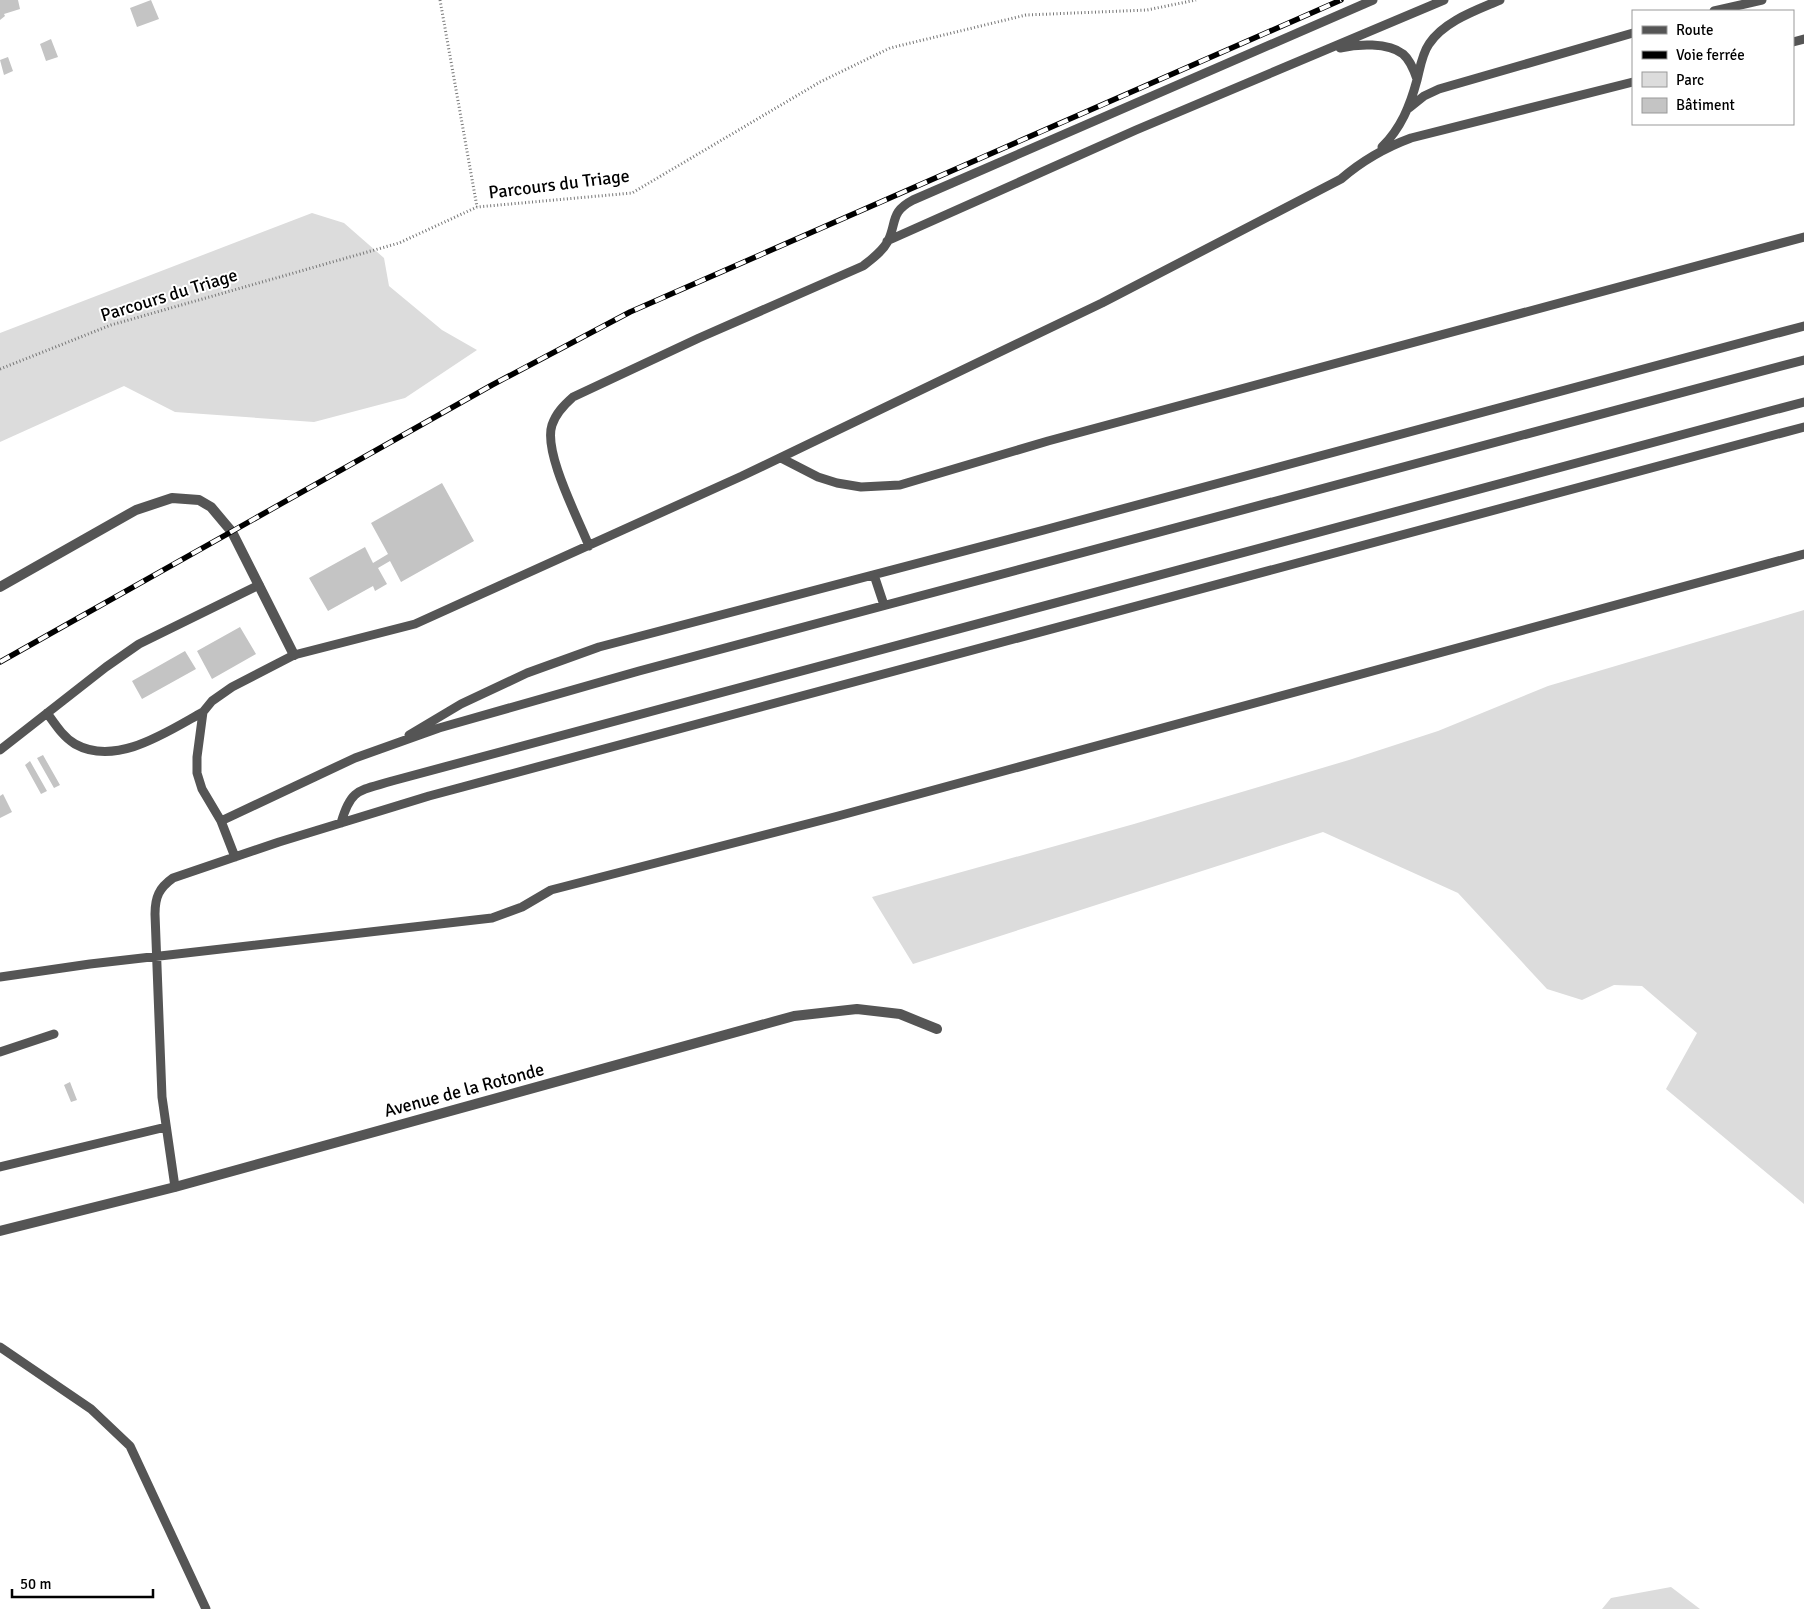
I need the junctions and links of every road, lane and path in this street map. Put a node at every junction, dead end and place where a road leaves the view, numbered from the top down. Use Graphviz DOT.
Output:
graph roads {
  1 [pos="440,0"];
  2 [pos="1196,0"];
  3 [pos="1374,0"];
  4 [pos="1444,0"];
  5 [pos="1500,0"];
  6 [pos="1762,0"];
  7 [pos="1718,10"];
  8 [pos="1632,33"];
  9 [pos="1318,53"];
  10 [pos="1417,78"];
  11 [pos="1632,82"];
  12 [pos="1409,108"];
  13 [pos="1376,153"];
  14 [pos="477,207"];
  15 [pos="1804,237"];
  16 [pos="888,241"];
  17 [pos="1804,326"];
  18 [pos="1804,360"];
  19 [pos="0,369"];
  20 [pos="1804,402"];
  21 [pos="1804,427"];
  22 [pos="781,458"];
  23 [pos="590,546"];
  24 [pos="1804,554"];
  25 [pos="874,576"];
  26 [pos="259,585"];
  27 [pos="0,587"];
  28 [pos="884,605"];
  29 [pos="294,655"];
  30 [pos="203,712"];
  31 [pos="47,713"];
  32 [pos="393,744"];
  33 [pos="0,750"];
  34 [pos="221,821"];
  35 [pos="341,823"];
  36 [pos="235,857"];
  37 [pos="156,957"];
  38 [pos="0,976"];
  39 [pos="937,1029"];
  40 [pos="54,1034"];
  41 [pos="0,1052"];
  42 [pos="166,1126"];
  43 [pos="0,1167"];
  44 [pos="175,1187"];
  45 [pos="0,1231"];
  46 [pos="0,1347"];
  47 [pos="206,1609"];
  1 -- 14 [label="path"];
  2 -- 14 [label="path, Parcours du Triage"];
  3 -- 16 [label="lane"];
  4 -- 9 [label="lane"];
  5 -- 10 [label="lane"];
  6 -- 7 [label="lane"];
  8 -- 12 [label="lane"];
  9 -- 10 [label="lane"];
  9 -- 16 [label="lane"];
  10 -- 12 [label="lane"];
  11 -- 13 [label="lane"];
  12 -- 13 [label="lane"];
  13 -- 22 [label="lane"];
  14 -- 19 [label="path, Parcours du Triage"];
  15 -- 22 [label="lane"];
  16 -- 23 [label="lane"];
  17 -- 25 [label="lane"];
  18 -- 28 [label="lane"];
  20 -- 35 [label="lane"];
  21 -- 35 [label="lane"];
  22 -- 23 [label="lane"];
  23 -- 29 [label="lane"];
  24 -- 37 [label="lane"];
  25 -- 28 [label="lane"];
  25 -- 32 [label="lane"];
  26 -- 27 [label="street"];
  26 -- 29 [label="street"];
  26 -- 31 [label="lane"];
  28 -- 32 [label="lane"];
  29 -- 30 [label="lane"];
  30 -- 31 [label="lane"];
  30 -- 34 [label="lane"];
  31 -- 33 [label="lane"];
  32 -- 34 [label="lane"];
  34 -- 36 [label="lane"];
  35 -- 36 [label="lane"];
  36 -- 37 [label="lane"];
  37 -- 38 [label="lane"];
  37 -- 42 [label="lane"];
  39 -- 44 [label="street, Avenue de la Rotonde"];
  40 -- 41 [label="lane"];
  42 -- 43 [label="lane"];
  42 -- 44 [label="lane"];
  44 -- 45 [label="street, Avenue de la Rotonde"];
  46 -- 47 [label="lane"];
}
